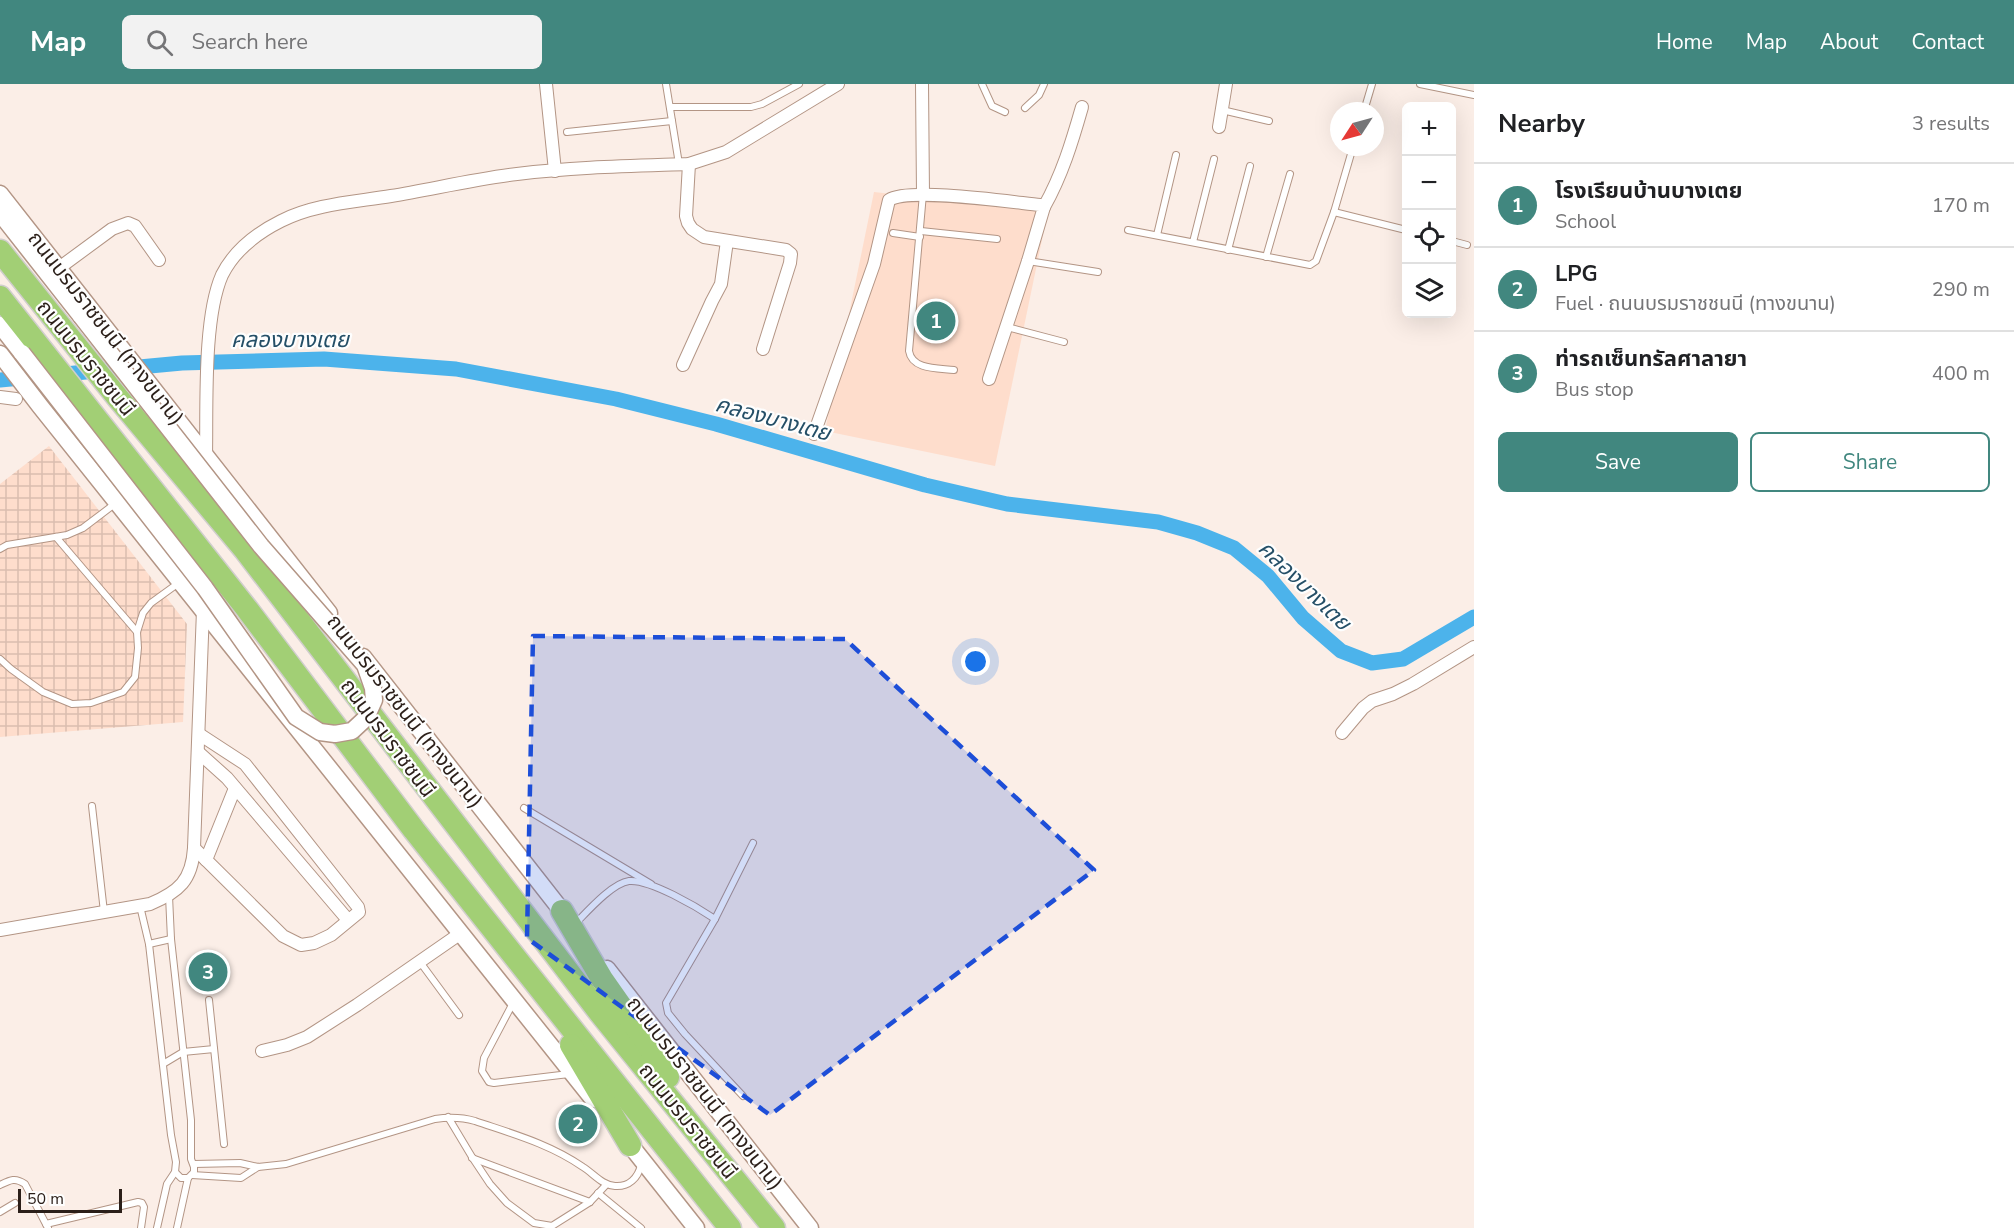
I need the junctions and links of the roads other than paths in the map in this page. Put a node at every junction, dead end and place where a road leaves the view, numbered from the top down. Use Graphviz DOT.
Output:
graph roads {
  1 [pos="546,84"];
  2 [pos="666,84"];
  3 [pos="799,84"];
  4 [pos="838,84"];
  5 [pos="922,84"];
  6 [pos="982,84"];
  7 [pos="1044,84"];
  8 [pos="1226,84"];
  9 [pos="1372,84"];
  10 [pos="1420,84"];
  11 [pos="1474,95"];
  12 [pos="1367,102"];
  13 [pos="1082,107"];
  14 [pos="670,108"];
  15 [pos="1025,108"];
  16 [pos="1222,110"];
  17 [pos="1005,111"];
  18 [pos="672,121"];
  19 [pos="1269,122"];
  20 [pos="1219,128"];
  21 [pos="567,132"];
  22 [pos="1176,155"];
  23 [pos="1350,156"];
  24 [pos="1214,159"];
  25 [pos="684,164"];
  26 [pos="1250,166"];
  27 [pos="555,171"];
  28 [pos="1290,174"];
  29 [pos="0,194"];
  30 [pos="923,194"];
  31 [pos="1044,207"];
  32 [pos="1334,212"];
  33 [pos="0,213"];
  34 [pos="1402,229"];
  35 [pos="1128,230"];
  36 [pos="893,233"];
  37 [pos="920,234"];
  38 [pos="1157,235"];
  39 [pos="997,239"];
  40 [pos="727,241"];
  41 [pos="1192,242"];
  42 [pos="1456,242"];
  43 [pos="1467,245"];
  44 [pos="1228,250"];
  45 [pos="0,251"];
  46 [pos="1266,257"];
  47 [pos="159,260"];
  48 [pos="1028,261"];
  49 [pos="59,267"];
  50 [pos="1098,272"];
  51 [pos="0,297"];
  52 [pos="0,325"];
  53 [pos="1007,327"];
  54 [pos="1064,342"];
  55 [pos="29,349"];
  56 [pos="763,349"];
  57 [pos="2,357"];
  58 [pos="683,365"];
  59 [pos="954,370"];
  60 [pos="989,379"];
  61 [pos="0,398"];
  62 [pos="16,399"];
  63 [pos="814,434"];
  64 [pos="206,456"];
  65 [pos="117,502"];
  66 [pos="56,537"];
  67 [pos="0,549"];
  68 [pos="181,582"];
  69 [pos="203,610"];
  70 [pos="138,632"];
  71 [pos="1474,647"];
  72 [pos="0,659"];
  73 [pos="1342,732"];
  74 [pos="199,734"];
  75 [pos="198,752"];
  76 [pos="235,788"];
  77 [pos="92,806"];
  78 [pos="524,808"];
  79 [pos="302,836"];
  80 [pos="753,843"];
  81 [pos="194,848"];
  82 [pos="286,848"];
  83 [pos="206,860"];
  84 [pos="659,889"];
  85 [pos="169,896"];
  86 [pos="140,906"];
  87 [pos="104,912"];
  88 [pos="568,918"];
  89 [pos="715,918"];
  90 [pos="348,920"];
  91 [pos="0,930"];
  92 [pos="461,933"];
  93 [pos="171,939"];
  94 [pos="149,944"];
  95 [pos="420,962"];
  96 [pos="530,975"];
  97 [pos="209,1000"];
  98 [pos="514,1000"];
  99 [pos="459,1016"];
  100 [pos="214,1049"];
  101 [pos="262,1051"];
  102 [pos="183,1052"];
  103 [pos="163,1064"];
  104 [pos="573,1074"];
  105 [pos="743,1096"];
  106 [pos="448,1117"];
  107 [pos="224,1144"];
  108 [pos="636,1152"];
  109 [pos="717,1156"];
  110 [pos="472,1157"];
  111 [pos="176,1162"];
  112 [pos="192,1162"];
  113 [pos="258,1167"];
  114 [pos="175,1172"];
  115 [pos="190,1177"];
  116 [pos="0,1185"];
  117 [pos="606,1185"];
  118 [pos="598,1193"];
  119 [pos="590,1202"];
  120 [pos="15,1203"];
  121 [pos="0,1212"];
  122 [pos="47,1226"];
  123 [pos="141,1228"];
  124 [pos="157,1228"];
  125 [pos="177,1228"];
  126 [pos="641,1228"];
  127 [pos="696,1228"];
  128 [pos="730,1228"];
  129 [pos="774,1228"];
  130 [pos="810,1228"];
  1 -- 27 [label="street"];
  2 -- 14 [label="lane"];
  3 -- 14 [label="lane"];
  4 -- 25 [label="street"];
  5 -- 30 [label="street"];
  6 -- 17 [label="lane"];
  7 -- 15 [label="lane"];
  8 -- 16 [label="street"];
  9 -- 12 [label="lane"];
  10 -- 11 [label="lane"];
  13 -- 31 [label="street"];
  14 -- 18 [label="lane"];
  16 -- 19 [label="lane"];
  16 -- 20 [label="street"];
  18 -- 21 [label="lane"];
  18 -- 25 [label="lane"];
  22 -- 38 [label="lane"];
  23 -- 32 [label="lane"];
  24 -- 41 [label="lane"];
  25 -- 27 [label="street"];
  25 -- 40 [label="street"];
  26 -- 44 [label="lane"];
  27 -- 64 [label="street"];
  28 -- 46 [label="lane"];
  29 -- 49 [label="main road, ถนนบรมราชชนนี (ทางขนาน)"];
  30 -- 31 [label="street"];
  30 -- 37 [label="lane"];
  30 -- 63 [label="street"];
  31 -- 48 [label="street"];
  32 -- 34 [label="lane"];
  32 -- 46 [label="lane"];
  33 -- 55 [label="main road, bridge"];
  35 -- 38 [label="lane"];
  36 -- 37 [label="lane"];
  37 -- 39 [label="lane"];
  37 -- 59 [label="lane"];
  38 -- 41 [label="lane"];
  40 -- 56 [label="street"];
  40 -- 58 [label="street"];
  41 -- 44 [label="lane"];
  42 -- 43 [label="lane"];
  44 -- 46 [label="lane"];
  45 -- 109 [label="highway, ถนนบรมราชชนนี"];
  47 -- 49 [label="street"];
  48 -- 50 [label="lane"];
  48 -- 53 [label="street"];
  49 -- 64 [label="main road, ถนนบรมราชชนนี (ทางขนาน)"];
  51 -- 55 [label="highway, ถนนบรมราชชนนี"];
  52 -- 55 [label="main road"];
  53 -- 54 [label="lane"];
  53 -- 60 [label="street"];
  55 -- 96 [label="highway, ถนนบรมราชชนนี"];
  57 -- 65 [label="main road"];
  61 -- 62 [label="street"];
  64 -- 88 [label="main road, ถนนบรมราชชนนี (ทางขนาน)"];
  65 -- 66 [label="lane"];
  65 -- 68 [label="main road"];
  66 -- 67 [label="lane"];
  66 -- 70 [label="lane"];
  68 -- 69 [label="main road"];
  68 -- 70 [label="lane"];
  69 -- 74 [label="street"];
  69 -- 92 [label="main road"];
  70 -- 72 [label="lane"];
  71 -- 73 [label="street"];
  74 -- 75 [label="street"];
  74 -- 79 [label="street"];
  75 -- 76 [label="street"];
  75 -- 81 [label="street"];
  76 -- 82 [label="street"];
  76 -- 83 [label="street"];
  77 -- 87 [label="lane"];
  78 -- 84 [label="lane"];
  79 -- 82 [label="street"];
  79 -- 90 [label="street"];
  80 -- 89 [label="lane"];
  81 -- 83 [label="street"];
  81 -- 85 [label="street"];
  82 -- 90 [label="street"];
  83 -- 90 [label="street"];
  84 -- 88 [label="lane"];
  84 -- 89 [label="lane"];
  85 -- 86 [label="street"];
  85 -- 93 [label="lane"];
  86 -- 87 [label="street"];
  86 -- 94 [label="lane"];
  87 -- 91 [label="street"];
  88 -- 109 [label="highway"];
  88 -- 130 [label="main road, ถนนบรมราชชนนี (ทางขนาน)"];
  89 -- 105 [label="lane"];
  92 -- 95 [label="street"];
  92 -- 98 [label="main road"];
  93 -- 94 [label="lane"];
  93 -- 102 [label="lane"];
  94 -- 103 [label="lane"];
  95 -- 99 [label="lane"];
  95 -- 101 [label="street"];
  96 -- 108 [label="highway"];
  96 -- 128 [label="highway, ถนนบรมราชชนนี"];
  97 -- 100 [label="lane"];
  98 -- 104 [label="main road"];
  98 -- 104 [label="lane"];
  100 -- 102 [label="lane"];
  100 -- 107 [label="lane"];
  102 -- 103 [label="lane"];
  102 -- 112 [label="lane"];
  103 -- 111 [label="lane"];
  104 -- 108 [label="main road"];
  106 -- 110 [label="lane"];
  106 -- 113 [label="lane"];
  106 -- 117 [label="lane"];
  108 -- 117 [label="lane"];
  108 -- 127 [label="main road"];
  109 -- 129 [label="highway, ถนนบรมราชชนนี"];
  110 -- 119 [label="lane"];
  110 -- 119 [label="lane"];
  111 -- 112 [label="lane"];
  111 -- 114 [label="lane"];
  112 -- 113 [label="lane"];
  112 -- 115 [label="lane"];
  113 -- 115 [label="lane"];
  114 -- 115 [label="lane"];
  114 -- 124 [label="lane"];
  115 -- 125 [label="lane"];
  116 -- 122 [label="lane"];
  117 -- 118 [label="lane"];
  118 -- 119 [label="lane"];
  118 -- 126 [label="lane"];
  120 -- 121 [label="lane"];
  122 -- 123 [label="lane"];
}
